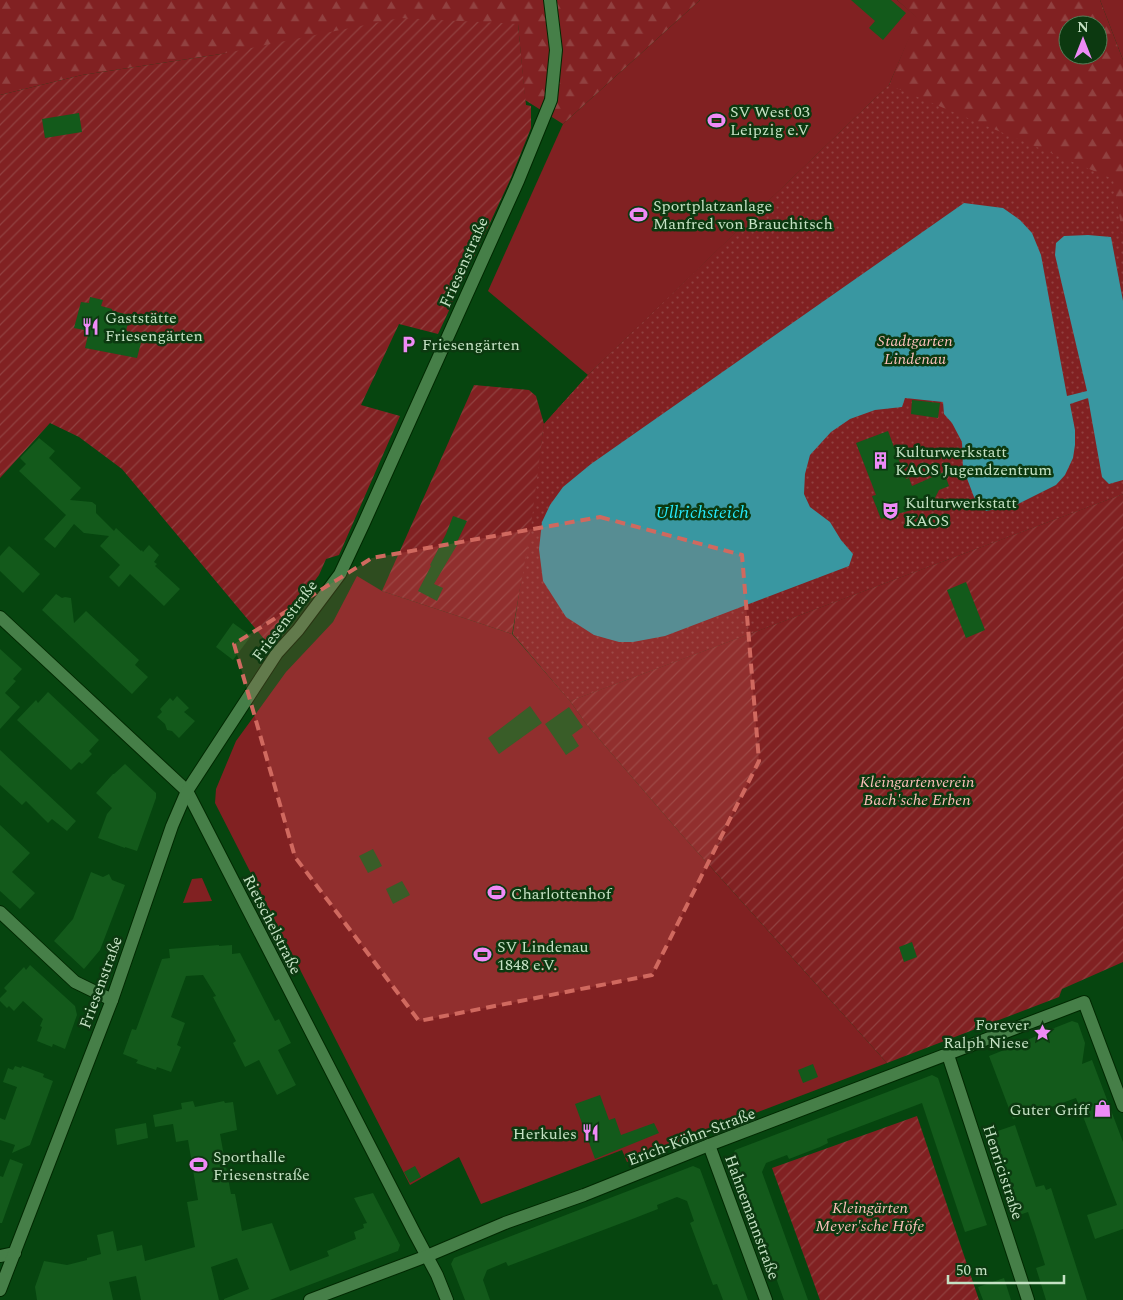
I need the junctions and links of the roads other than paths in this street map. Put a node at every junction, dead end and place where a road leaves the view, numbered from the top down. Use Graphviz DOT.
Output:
graph roads {
  1 [pos="550,0"];
  2 [pos="0,617"];
  3 [pos="187,791"];
  4 [pos="0,912"];
  5 [pos="112,1000"];
  6 [pos="948,1055"];
  7 [pos="1123,1106"];
  8 [pos="710,1145"];
  9 [pos="15,1254"];
  10 [pos="0,1256"];
  11 [pos="427,1256"];
  12 [pos="0,1290"];
  13 [pos="310,1300"];
  14 [pos="447,1300"];
  15 [pos="766,1300"];
  16 [pos="1028,1300"];
  1 -- 3 [label="street, Friesenstraße"];
  2 -- 3 [label="street, Rietschelstraße"];
  3 -- 5 [label="street, Friesenstraße"];
  3 -- 11 [label="street, Rietschelstraße"];
  4 -- 5 [label="street"];
  5 -- 9 [label="street, Friesenstraße"];
  6 -- 7 [label="street, Erich-Köhn-Straße"];
  6 -- 8 [label="street, Erich-Köhn-Straße"];
  6 -- 16 [label="street, Henricistraße"];
  8 -- 11 [label="street, Erich-Köhn-Straße"];
  8 -- 15 [label="street, Hahnemannstraße"];
  9 -- 10 [label="street"];
  9 -- 12 [label="street, Friesenstraße"];
  11 -- 13 [label="street, Erich-Köhn-Straße"];
  11 -- 14 [label="street, Rietschelstraße"];
}
